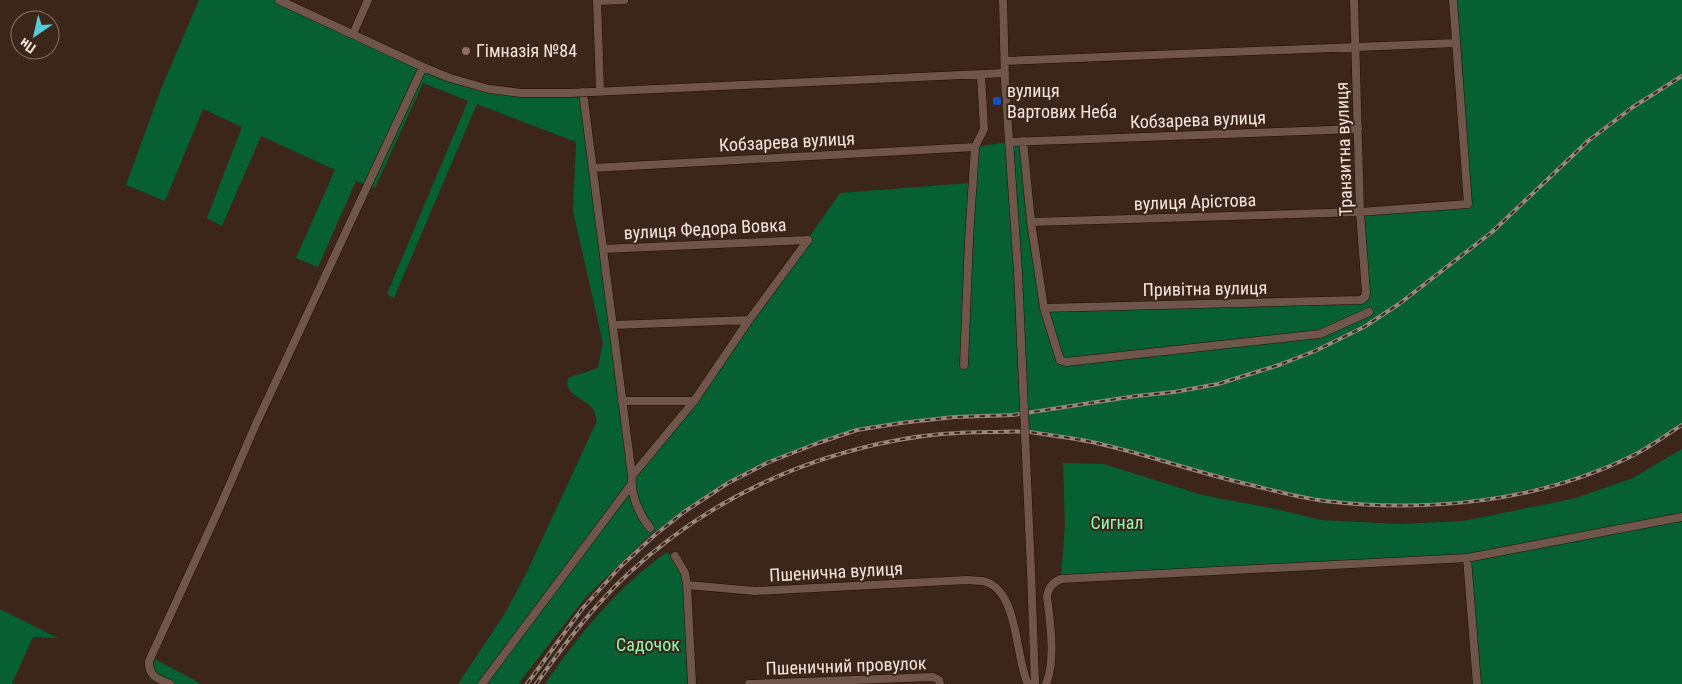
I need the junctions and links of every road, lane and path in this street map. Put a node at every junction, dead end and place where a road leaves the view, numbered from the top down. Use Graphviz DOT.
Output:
graph roads {
  1 [pos="279,0"];
  2 [pos="368,0"];
  3 [pos="624,0"];
  4 [pos="1003,0"];
  5 [pos="1354,0"];
  6 [pos="1453,0"];
  7 [pos="597,1"];
  8 [pos="353,34"];
  9 [pos="1456,44"];
  10 [pos="1356,47"];
  11 [pos="1005,61"];
  12 [pos="423,67"];
  13 [pos="1005,73"];
  14 [pos="981,75"];
  15 [pos="600,91"];
  16 [pos="583,92"];
  17 [pos="1358,129"];
  18 [pos="1023,141"];
  19 [pos="1009,142"];
  20 [pos="977,144"];
  21 [pos="593,168"];
  22 [pos="1360,212"];
  23 [pos="1031,222"];
  24 [pos="603,249"];
  25 [pos="1365,297"];
  26 [pos="1044,308"];
  27 [pos="1369,312"];
  28 [pos="749,320"];
  29 [pos="613,325"];
  30 [pos="964,365"];
  31 [pos="622,401"];
  32 [pos="694,401"];
  33 [pos="632,476"];
  34 [pos="631,485"];
  35 [pos="1682,517"];
  36 [pos="650,528"];
  37 [pos="675,556"];
  38 [pos="1466,558"];
  39 [pos="687,585"];
  40 [pos="170,684"];
  41 [pos="482,684"];
  42 [pos="692,684"];
  43 [pos="749,684"];
  44 [pos="940,684"];
  45 [pos="1028,684"];
  46 [pos="1035,684"];
  47 [pos="1046,684"];
  48 [pos="1477,684"];
  1 -- 8 [label="street"];
  2 -- 8 [label="street"];
  3 -- 7 [label="street"];
  4 -- 11 [label="street"];
  5 -- 10 [label="street, Транзитна вулиця"];
  6 -- 9 [label="street"];
  7 -- 15 [label="street"];
  8 -- 12 [label="street"];
  9 -- 10 [label="street"];
  9 -- 22 [label="street, вулиця Арістова"];
  10 -- 11 [label="street"];
  10 -- 17 [label="street, Транзитна вулиця"];
  11 -- 13 [label="street"];
  12 -- 16 [label="street"];
  12 -- 40 [label="street"];
  13 -- 14 [label="street"];
  13 -- 19 [label="street"];
  14 -- 15 [label="street"];
  14 -- 20 [label="street"];
  15 -- 16 [label="street"];
  16 -- 21 [label="street"];
  17 -- 18 [label="street, Кобзарева вулиця"];
  17 -- 22 [label="street, Транзитна вулиця"];
  18 -- 19 [label="street, Кобзарева вулиця"];
  18 -- 23 [label="street"];
  19 -- 46 [label="street, bridge"];
  20 -- 21 [label="street, Кобзарева вулиця"];
  20 -- 30 [label="street"];
  21 -- 24 [label="street"];
  22 -- 23 [label="street, вулиця Арістова"];
  22 -- 25 [label="street, Транзитна вулиця"];
  23 -- 26 [label="street"];
  24 -- 28 [label="street, вулиця Федора Вовка"];
  24 -- 29 [label="street"];
  25 -- 26 [label="street, Привітна вулиця"];
  26 -- 27 [label="street"];
  28 -- 29 [label="street"];
  28 -- 32 [label="street"];
  29 -- 31 [label="street"];
  31 -- 32 [label="street"];
  31 -- 33 [label="street"];
  32 -- 33 [label="street"];
  33 -- 34 [label="street"];
  34 -- 36 [label="street"];
  34 -- 41 [label="street"];
  35 -- 38 [label="street"];
  37 -- 39 [label="street"];
  38 -- 47 [label="street"];
  38 -- 48 [label="street"];
  39 -- 42 [label="street"];
  39 -- 45 [label="street, Пшенична вулиця"];
  43 -- 44 [label="street, Пшеничний провулок"];
}
